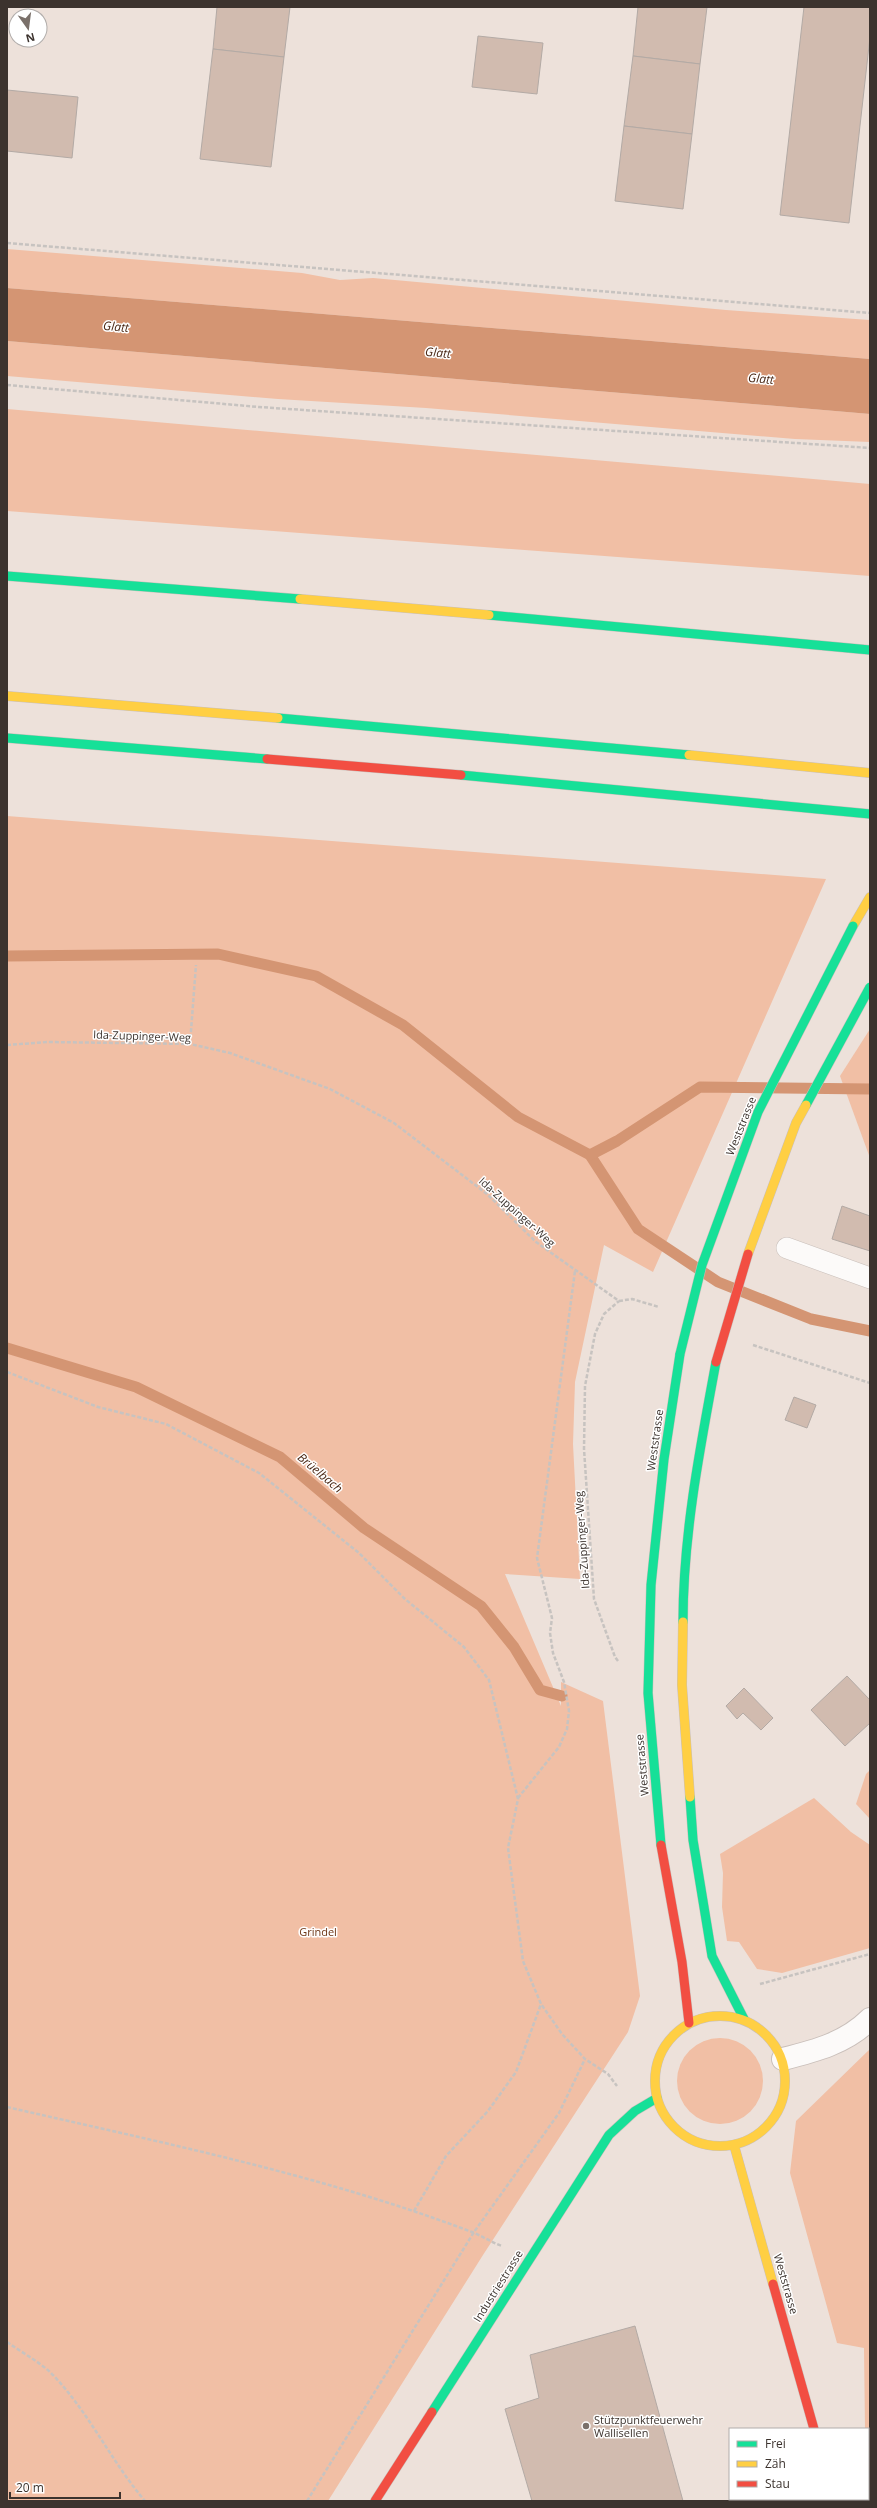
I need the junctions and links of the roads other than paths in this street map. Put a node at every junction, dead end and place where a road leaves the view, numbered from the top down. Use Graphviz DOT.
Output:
graph roads {
  1 [pos="7,576"];
  2 [pos="870,651"];
  3 [pos="7,696"];
  4 [pos="7,738"];
  5 [pos="870,773"];
  6 [pos="870,814"];
  7 [pos="870,897"];
  8 [pos="870,987"];
  9 [pos="787,1248"];
  10 [pos="870,1278"];
  11 [pos="744,2019"];
  12 [pos="870,2019"];
  13 [pos="689,2023"];
  14 [pos="783,2059"];
  15 [pos="657,2098"];
  16 [pos="734,2145"];
  17 [pos="814,2428"];
  18 [pos="375,2501"];
  1 -- 2 [label="main road"];
  3 -- 5 [label="main road"];
  4 -- 6 [label="main road"];
  7 -- 13 [label="main road, Weststrasse, bridge"];
  8 -- 11 [label="main road, bridge"];
  9 -- 10 [label="lane"];
  11 -- 13 [label="main road"];
  11 -- 14 [label="main road"];
  12 -- 14 [label="street"];
  13 -- 15 [label="main road"];
  14 -- 16 [label="main road"];
  15 -- 16 [label="main road"];
  15 -- 18 [label="main road, Industriestrasse"];
  16 -- 17 [label="main road, Weststrasse"];
}
